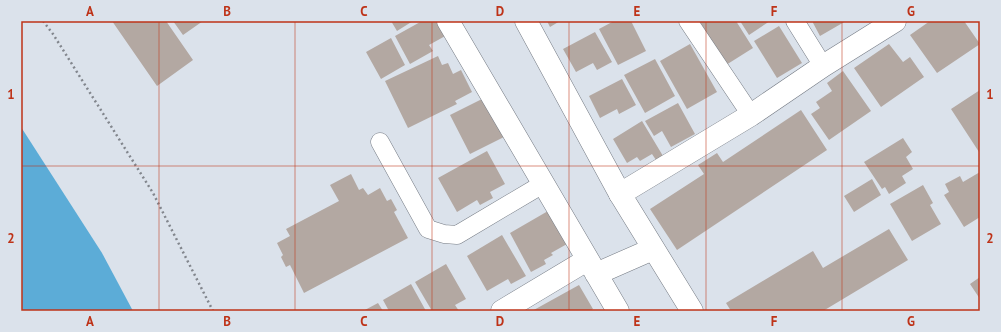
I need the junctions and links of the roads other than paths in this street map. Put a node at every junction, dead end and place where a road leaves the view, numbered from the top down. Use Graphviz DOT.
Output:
graph roads {
  1 [pos="448,21"];
  2 [pos="526,21"];
  3 [pos="688,21"];
  4 [pos="795,21"];
  5 [pos="895,21"];
  6 [pos="823,66"];
  7 [pos="751,115"];
  8 [pos="380,142"];
  9 [pos="543,184"];
  10 [pos="620,194"];
  11 [pos="653,249"];
  12 [pos="592,267"];
  13 [pos="502,311"];
  14 [pos="618,311"];
  15 [pos="692,311"];
  1 -- 9 [label="street"];
  2 -- 10 [label="street"];
  3 -- 7 [label="lane"];
  4 -- 6 [label="lane"];
  5 -- 6 [label="street"];
  6 -- 7 [label="street"];
  7 -- 10 [label="street"];
  8 -- 9 [label="lane"];
  9 -- 12 [label="street"];
  10 -- 11 [label="street"];
  11 -- 12 [label="street"];
  11 -- 15 [label="street"];
  12 -- 13 [label="street"];
  12 -- 14 [label="street"];
}
